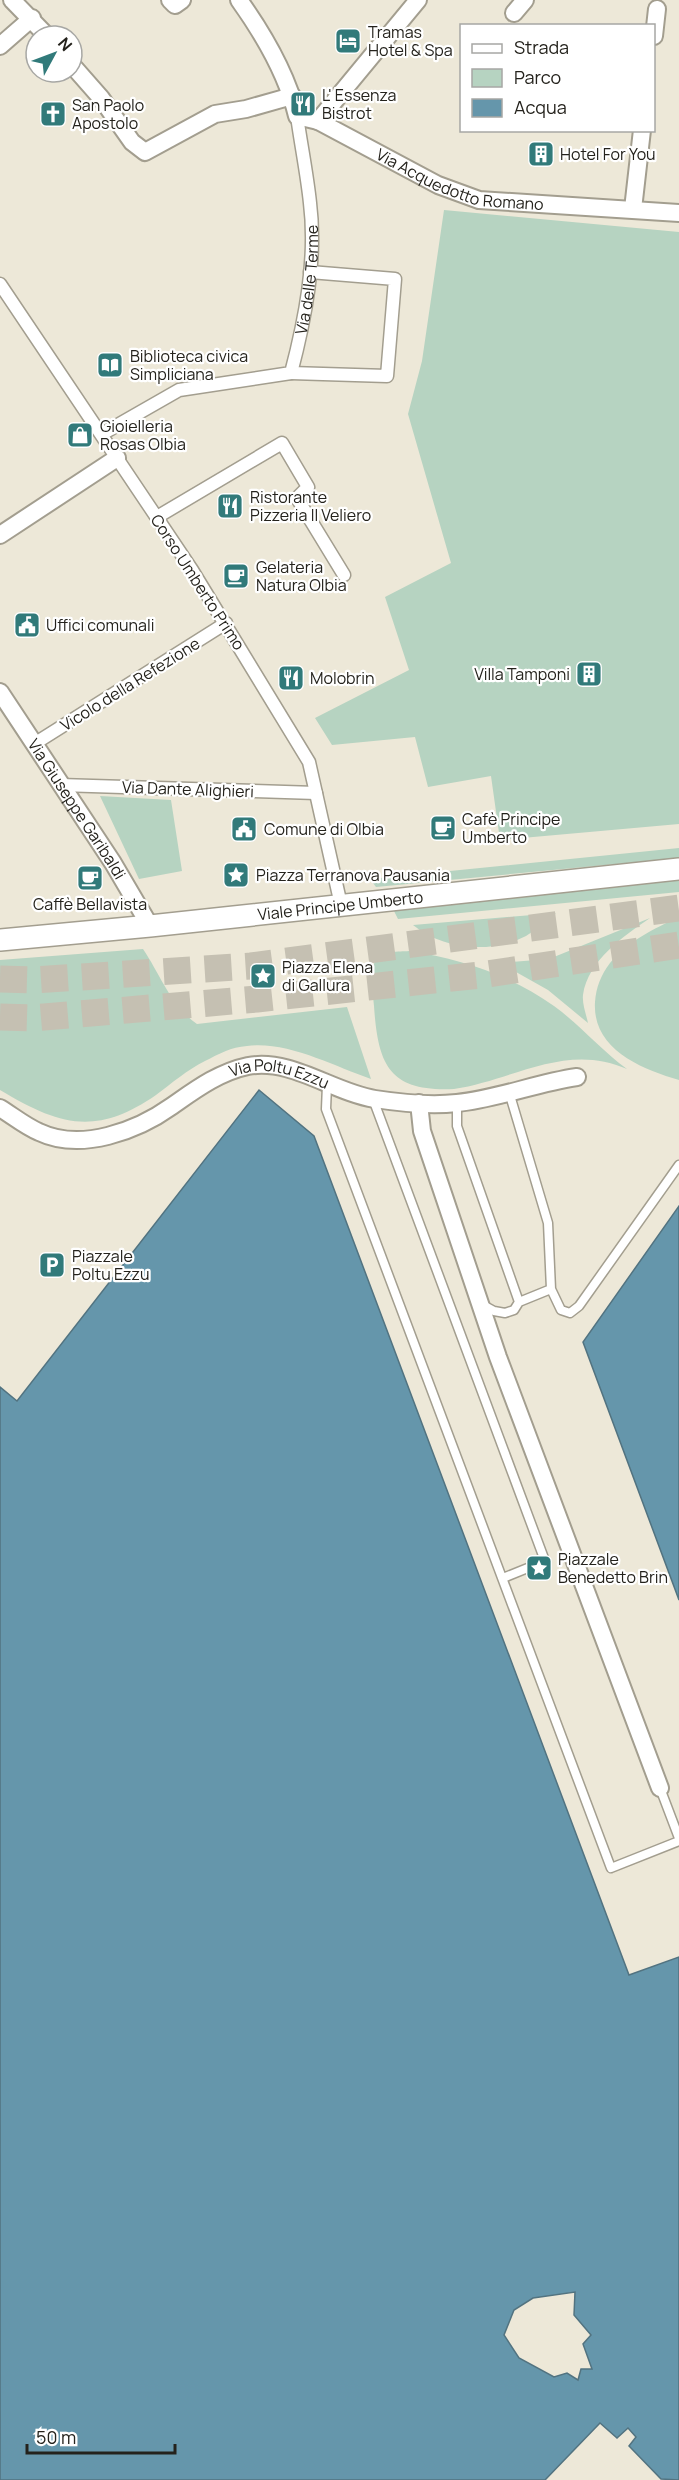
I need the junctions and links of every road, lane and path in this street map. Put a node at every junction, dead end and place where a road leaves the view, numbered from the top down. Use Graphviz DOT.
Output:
graph roads {
  1 [pos="12,0"];
  2 [pos="170,0"];
  3 [pos="182,0"];
  4 [pos="239,0"];
  5 [pos="418,0"];
  6 [pos="657,9"];
  7 [pos="32,18"];
  8 [pos="37,24"];
  9 [pos="655,27"];
  10 [pos="0,46"];
  11 [pos="84,79"];
  12 [pos="292,96"];
  13 [pos="297,116"];
  14 [pos="318,121"];
  15 [pos="642,132"];
  16 [pos="633,209"];
  17 [pos="679,213"];
  18 [pos="310,272"];
  19 [pos="0,284"];
  20 [pos="291,373"];
  21 [pos="102,434"];
  22 [pos="117,458"];
  23 [pos="157,517"];
  24 [pos="0,536"];
  25 [pos="344,575"];
  26 [pos="226,623"];
  27 [pos="0,692"];
  28 [pos="34,744"];
  29 [pos="60,785"];
  30 [pos="316,793"];
  31 [pos="679,869"];
  32 [pos="341,904"];
  33 [pos="150,926"];
  34 [pos="0,940"];
  35 [pos="577,1077"];
  36 [pos="327,1085"];
  37 [pos="509,1092"];
  38 [pos="373,1099"];
  39 [pos="419,1103"];
  40 [pos="457,1103"];
  41 [pos="0,1108"];
  42 [pos="679,1165"];
  43 [pos="551,1289"];
  44 [pos="519,1302"];
  45 [pos="480,1303"];
  46 [pos="503,1578"];
  47 [pos="660,1788"];
  48 [pos="679,1839"];
  1 -- 7 [label="street"];
  2 -- 3 [label="street"];
  4 -- 12 [label="street, Via delle Terme"];
  5 -- 14 [label="street"];
  6 -- 9 [label="street"];
  7 -- 8 [label="street"];
  7 -- 10 [label="street"];
  11 -- 12 [label="street"];
  12 -- 13 [label="street, Via delle Terme"];
  13 -- 14 [label="street, Via Acquedotto Romano"];
  13 -- 18 [label="street, Via delle Terme"];
  14 -- 16 [label="street, Via Acquedotto Romano"];
  15 -- 16 [label="street"];
  16 -- 17 [label="street, Via Acquedotto Romano"];
  18 -- 20 [label="street, Via delle Terme"];
  18 -- 20 [label="street"];
  19 -- 21 [label="street, Corso Umberto Primo"];
  20 -- 21 [label="street"];
  21 -- 22 [label="street, Corso Umberto Primo"];
  22 -- 23 [label="street, Corso Umberto Primo"];
  22 -- 24 [label="street"];
  23 -- 25 [label="street"];
  23 -- 26 [label="street, Corso Umberto Primo"];
  26 -- 28 [label="street, Vicolo della Refezione"];
  26 -- 30 [label="street, Corso Umberto Primo"];
  27 -- 28 [label="street, Via Giuseppe Garibaldi"];
  28 -- 29 [label="street, Via Giuseppe Garibaldi"];
  29 -- 30 [label="street, Via Dante Alighieri"];
  29 -- 33 [label="street, Via Giuseppe Garibaldi"];
  30 -- 32 [label="street, Corso Umberto Primo"];
  31 -- 32 [label="street, Viale Principe Umberto"];
  32 -- 33 [label="street, Viale Principe Umberto"];
  33 -- 34 [label="street, Viale Principe Umberto"];
  35 -- 37 [label="street, Via Poltu Ezzu"];
  36 -- 38 [label="street, Via Poltu Ezzu"];
  36 -- 41 [label="street, Via Poltu Ezzu"];
  36 -- 46 [label="lane"];
  37 -- 40 [label="street, Via Poltu Ezzu"];
  37 -- 43 [label="lane"];
  38 -- 39 [label="street, Via Poltu Ezzu"];
  38 -- 46 [label="lane"];
  39 -- 40 [label="street, Via Poltu Ezzu"];
  39 -- 45 [label="street"];
  40 -- 44 [label="lane"];
  42 -- 43 [label="lane"];
  43 -- 44 [label="lane"];
  44 -- 45 [label="lane"];
  45 -- 47 [label="street"];
  46 -- 48 [label="lane"];
  47 -- 48 [label="lane"];
}
